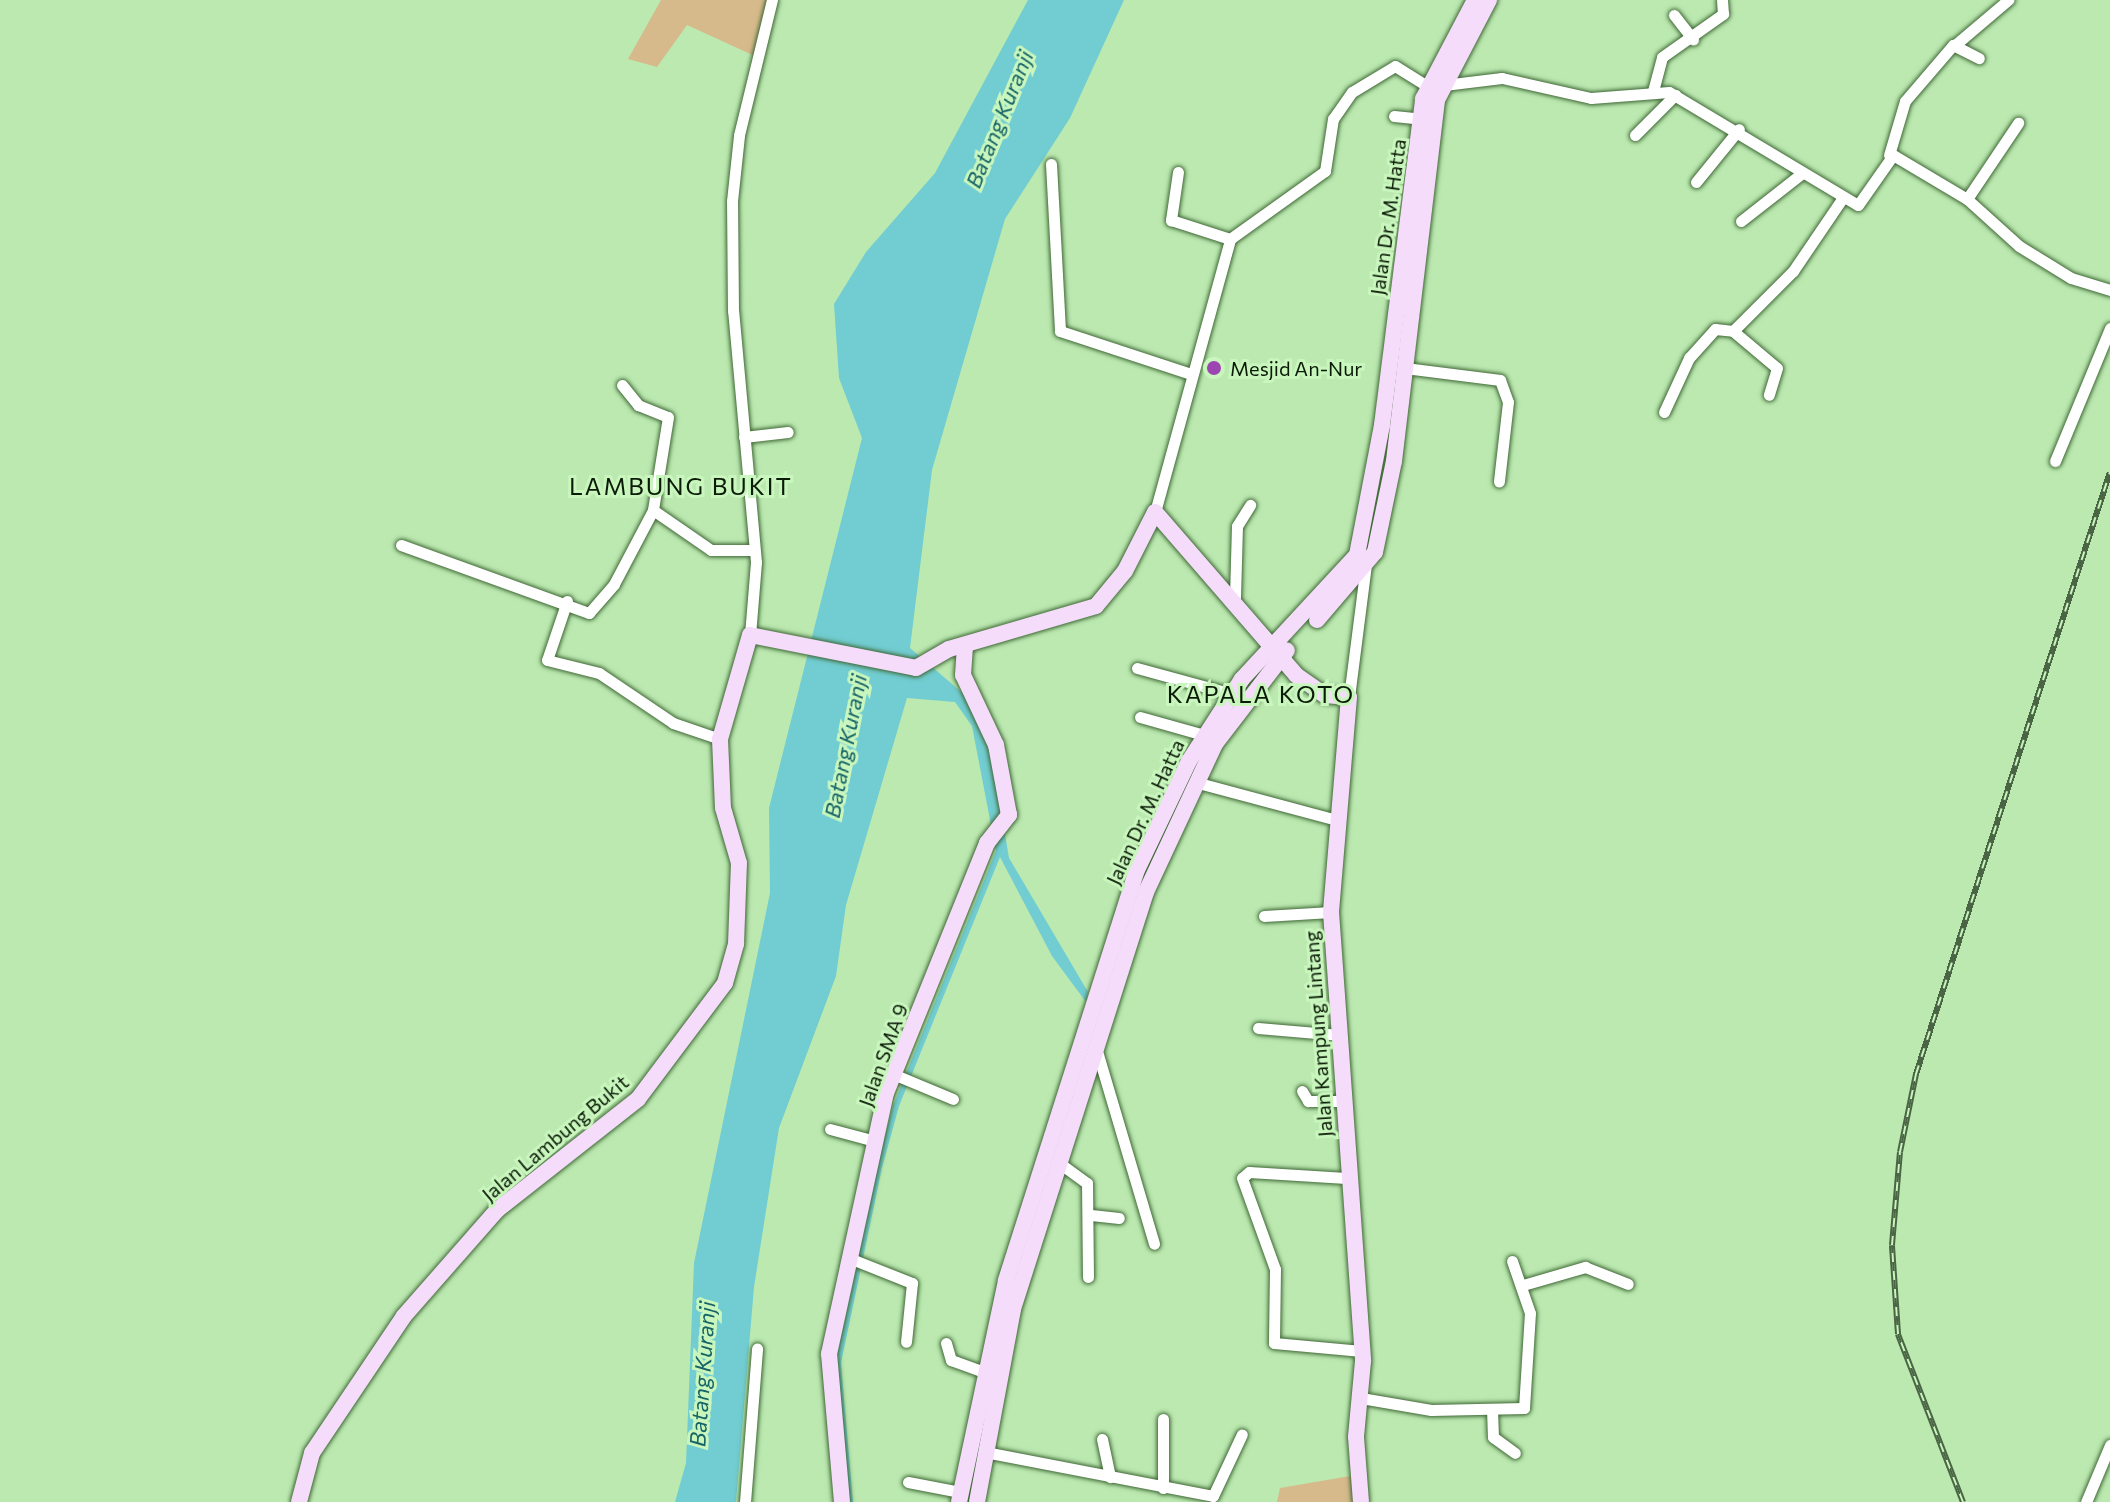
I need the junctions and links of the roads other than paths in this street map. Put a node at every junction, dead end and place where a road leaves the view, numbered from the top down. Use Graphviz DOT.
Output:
graph roads {
  1 [pos="772,0"];
  2 [pos="1475,0"];
  3 [pos="1489,0"];
  4 [pos="1722,0"];
  5 [pos="2008,0"];
  6 [pos="1674,15"];
  7 [pos="1693,39"];
  8 [pos="1955,45"];
  9 [pos="1979,58"];
  10 [pos="1436,86"];
  11 [pos="1653,91"];
  12 [pos="1675,95"];
  13 [pos="1394,116"];
  14 [pos="1421,119"];
  15 [pos="2018,123"];
  16 [pos="1739,129"];
  17 [pos="1635,135"];
  18 [pos="1889,155"];
  19 [pos="1051,164"];
  20 [pos="1178,172"];
  21 [pos="1801,174"];
  22 [pos="1696,182"];
  23 [pos="1842,199"];
  24 [pos="1967,199"];
  25 [pos="1741,221"];
  26 [pos="1230,239"];
  27 [pos="2110,290"];
  28 [pos="1401,327"];
  29 [pos="2110,328"];
  30 [pos="1733,331"];
  31 [pos="1405,368"];
  32 [pos="1191,374"];
  33 [pos="622,385"];
  34 [pos="1769,395"];
  35 [pos="1664,412"];
  36 [pos="788,432"];
  37 [pos="744,437"];
  38 [pos="2055,461"];
  39 [pos="1499,481"];
  40 [pos="1250,505"];
  41 [pos="653,510"];
  42 [pos="1155,512"];
  43 [pos="401,545"];
  44 [pos="753,550"];
  45 [pos="1363,560"];
  46 [pos="1235,597"];
  47 [pos="567,601"];
  48 [pos="750,635"];
  49 [pos="965,646"];
  50 [pos="1278,651"];
  51 [pos="1137,668"];
  52 [pos="1232,694"];
  53 [pos="1349,697"];
  54 [pos="1140,717"];
  55 [pos="1204,735"];
  56 [pos="720,739"];
  57 [pos="1195,782"];
  58 [pos="1337,820"];
  59 [pos="1331,912"];
  60 [pos="1264,916"];
  61 [pos="1258,1028"];
  62 [pos="1340,1035"];
  63 [pos="1090,1056"];
  64 [pos="903,1078"];
  65 [pos="1302,1091"];
  66 [pos="953,1099"];
  67 [pos="1344,1101"];
  68 [pos="830,1129"];
  69 [pos="875,1141"];
  70 [pos="1062,1165"];
  71 [pos="1346,1178"];
  72 [pos="1091,1215"];
  73 [pos="1119,1218"];
  74 [pos="1154,1244"];
  75 [pos="855,1259"];
  76 [pos="1512,1261"];
  77 [pos="1088,1277"];
  78 [pos="1628,1284"];
  79 [pos="1523,1285"];
  80 [pos="906,1342"];
  81 [pos="946,1343"];
  82 [pos="757,1348"];
  83 [pos="1362,1351"];
  84 [pos="986,1379"];
  85 [pos="1361,1398"];
  86 [pos="1492,1409"];
  87 [pos="1163,1419"];
  88 [pos="1242,1434"];
  89 [pos="1102,1439"];
  90 [pos="2110,1445"];
  91 [pos="985,1452"];
  92 [pos="1515,1453"];
  93 [pos="1110,1477"];
  94 [pos="908,1482"];
  95 [pos="1163,1488"];
  96 [pos="959,1497"];
  97 [pos="299,1502"];
  98 [pos="745,1502"];
  99 [pos="842,1502"];
  100 [pos="977,1502"];
  101 [pos="1361,1502"];
  102 [pos="2086,1502"];
  1 -- 37 [label="street"];
  2 -- 10 [label="street, Jalan Dr. M. Hatta"];
  3 -- 10 [label="street, Jalan Dr. M. Hatta"];
  4 -- 7 [label="street"];
  5 -- 8 [label="street"];
  6 -- 7 [label="street"];
  7 -- 11 [label="street"];
  8 -- 9 [label="street"];
  8 -- 18 [label="street"];
  10 -- 11 [label="street"];
  10 -- 14 [label="street, Jalan Dr. M. Hatta"];
  10 -- 26 [label="street"];
  10 -- 28 [label="street, Jalan Dr. M. Hatta"];
  11 -- 12 [label="street"];
  12 -- 16 [label="street"];
  12 -- 17 [label="street"];
  13 -- 14 [label="street"];
  14 -- 28 [label="street, Jalan Dr. M. Hatta"];
  15 -- 24 [label="street"];
  16 -- 21 [label="street"];
  16 -- 22 [label="street"];
  18 -- 23 [label="street"];
  18 -- 24 [label="street"];
  19 -- 32 [label="street"];
  20 -- 26 [label="street"];
  21 -- 23 [label="street"];
  21 -- 25 [label="street"];
  23 -- 30 [label="street"];
  24 -- 27 [label="street"];
  26 -- 32 [label="street"];
  28 -- 31 [label="street, Jalan Dr. M. Hatta"];
  28 -- 45 [label="street, Jalan Dr. M. Hatta"];
  29 -- 38 [label="street"];
  30 -- 34 [label="street"];
  30 -- 35 [label="street"];
  31 -- 39 [label="street"];
  31 -- 45 [label="street, Jalan Dr. M. Hatta"];
  32 -- 42 [label="street"];
  33 -- 41 [label="street"];
  36 -- 37 [label="street"];
  37 -- 44 [label="street"];
  40 -- 46 [label="street"];
  41 -- 44 [label="street"];
  41 -- 47 [label="street"];
  42 -- 46 [label="street"];
  42 -- 49 [label="street"];
  43 -- 47 [label="street"];
  44 -- 48 [label="street"];
  45 -- 50 [label="street, Jalan Dr. M. Hatta"];
  45 -- 53 [label="street, Jalan Kampung Lintang"];
  46 -- 50 [label="street"];
  47 -- 56 [label="street"];
  48 -- 49 [label="street"];
  48 -- 56 [label="street, Jalan Lambung Bukit"];
  49 -- 64 [label="street, Jalan SMA 9"];
  50 -- 52 [label="street, Jalan Dr. M. Hatta"];
  50 -- 53 [label="street"];
  50 -- 57 [label="street, Jalan Dr. M. Hatta"];
  51 -- 52 [label="street"];
  52 -- 55 [label="street, Jalan Dr. M. Hatta"];
  53 -- 58 [label="street, Jalan Kampung Lintang"];
  54 -- 55 [label="street"];
  55 -- 63 [label="street, Jalan Dr. M. Hatta"];
  56 -- 97 [label="street, Jalan Lambung Bukit"];
  57 -- 58 [label="street"];
  57 -- 63 [label="street, Jalan Dr. M. Hatta"];
  58 -- 59 [label="street, Jalan Kampung Lintang"];
  59 -- 60 [label="street"];
  59 -- 62 [label="street, Jalan Kampung Lintang"];
  61 -- 62 [label="street"];
  62 -- 67 [label="street, Jalan Kampung Lintang"];
  63 -- 70 [label="street, Jalan Dr. M. Hatta"];
  63 -- 74 [label="street"];
  63 -- 84 [label="street, Jalan Dr. M. Hatta"];
  64 -- 66 [label="street"];
  64 -- 69 [label="street, Jalan SMA 9"];
  65 -- 67 [label="street"];
  67 -- 71 [label="street, Jalan Kampung Lintang"];
  68 -- 69 [label="street"];
  69 -- 75 [label="street, Jalan SMA 9"];
  70 -- 72 [label="street"];
  70 -- 84 [label="street, Jalan Dr. M. Hatta"];
  71 -- 83 [label="street, Jalan Kampung Lintang"];
  71 -- 83 [label="street"];
  72 -- 73 [label="street"];
  72 -- 77 [label="street"];
  75 -- 80 [label="street"];
  75 -- 99 [label="street, Jalan SMA 9"];
  76 -- 79 [label="street"];
  78 -- 79 [label="street"];
  79 -- 86 [label="street"];
  81 -- 84 [label="street"];
  82 -- 98 [label="street"];
  83 -- 85 [label="street, Jalan Kampung Lintang"];
  84 -- 91 [label="street"];
  84 -- 96 [label="street, Jalan Dr. M. Hatta"];
  85 -- 86 [label="street"];
  85 -- 101 [label="street, Jalan Kampung Lintang"];
  86 -- 92 [label="street"];
  87 -- 95 [label="street"];
  88 -- 95 [label="street"];
  89 -- 93 [label="street"];
  90 -- 102 [label="street"];
  91 -- 93 [label="street"];
  91 -- 100 [label="street"];
  93 -- 95 [label="street"];
  94 -- 96 [label="street"];
}
